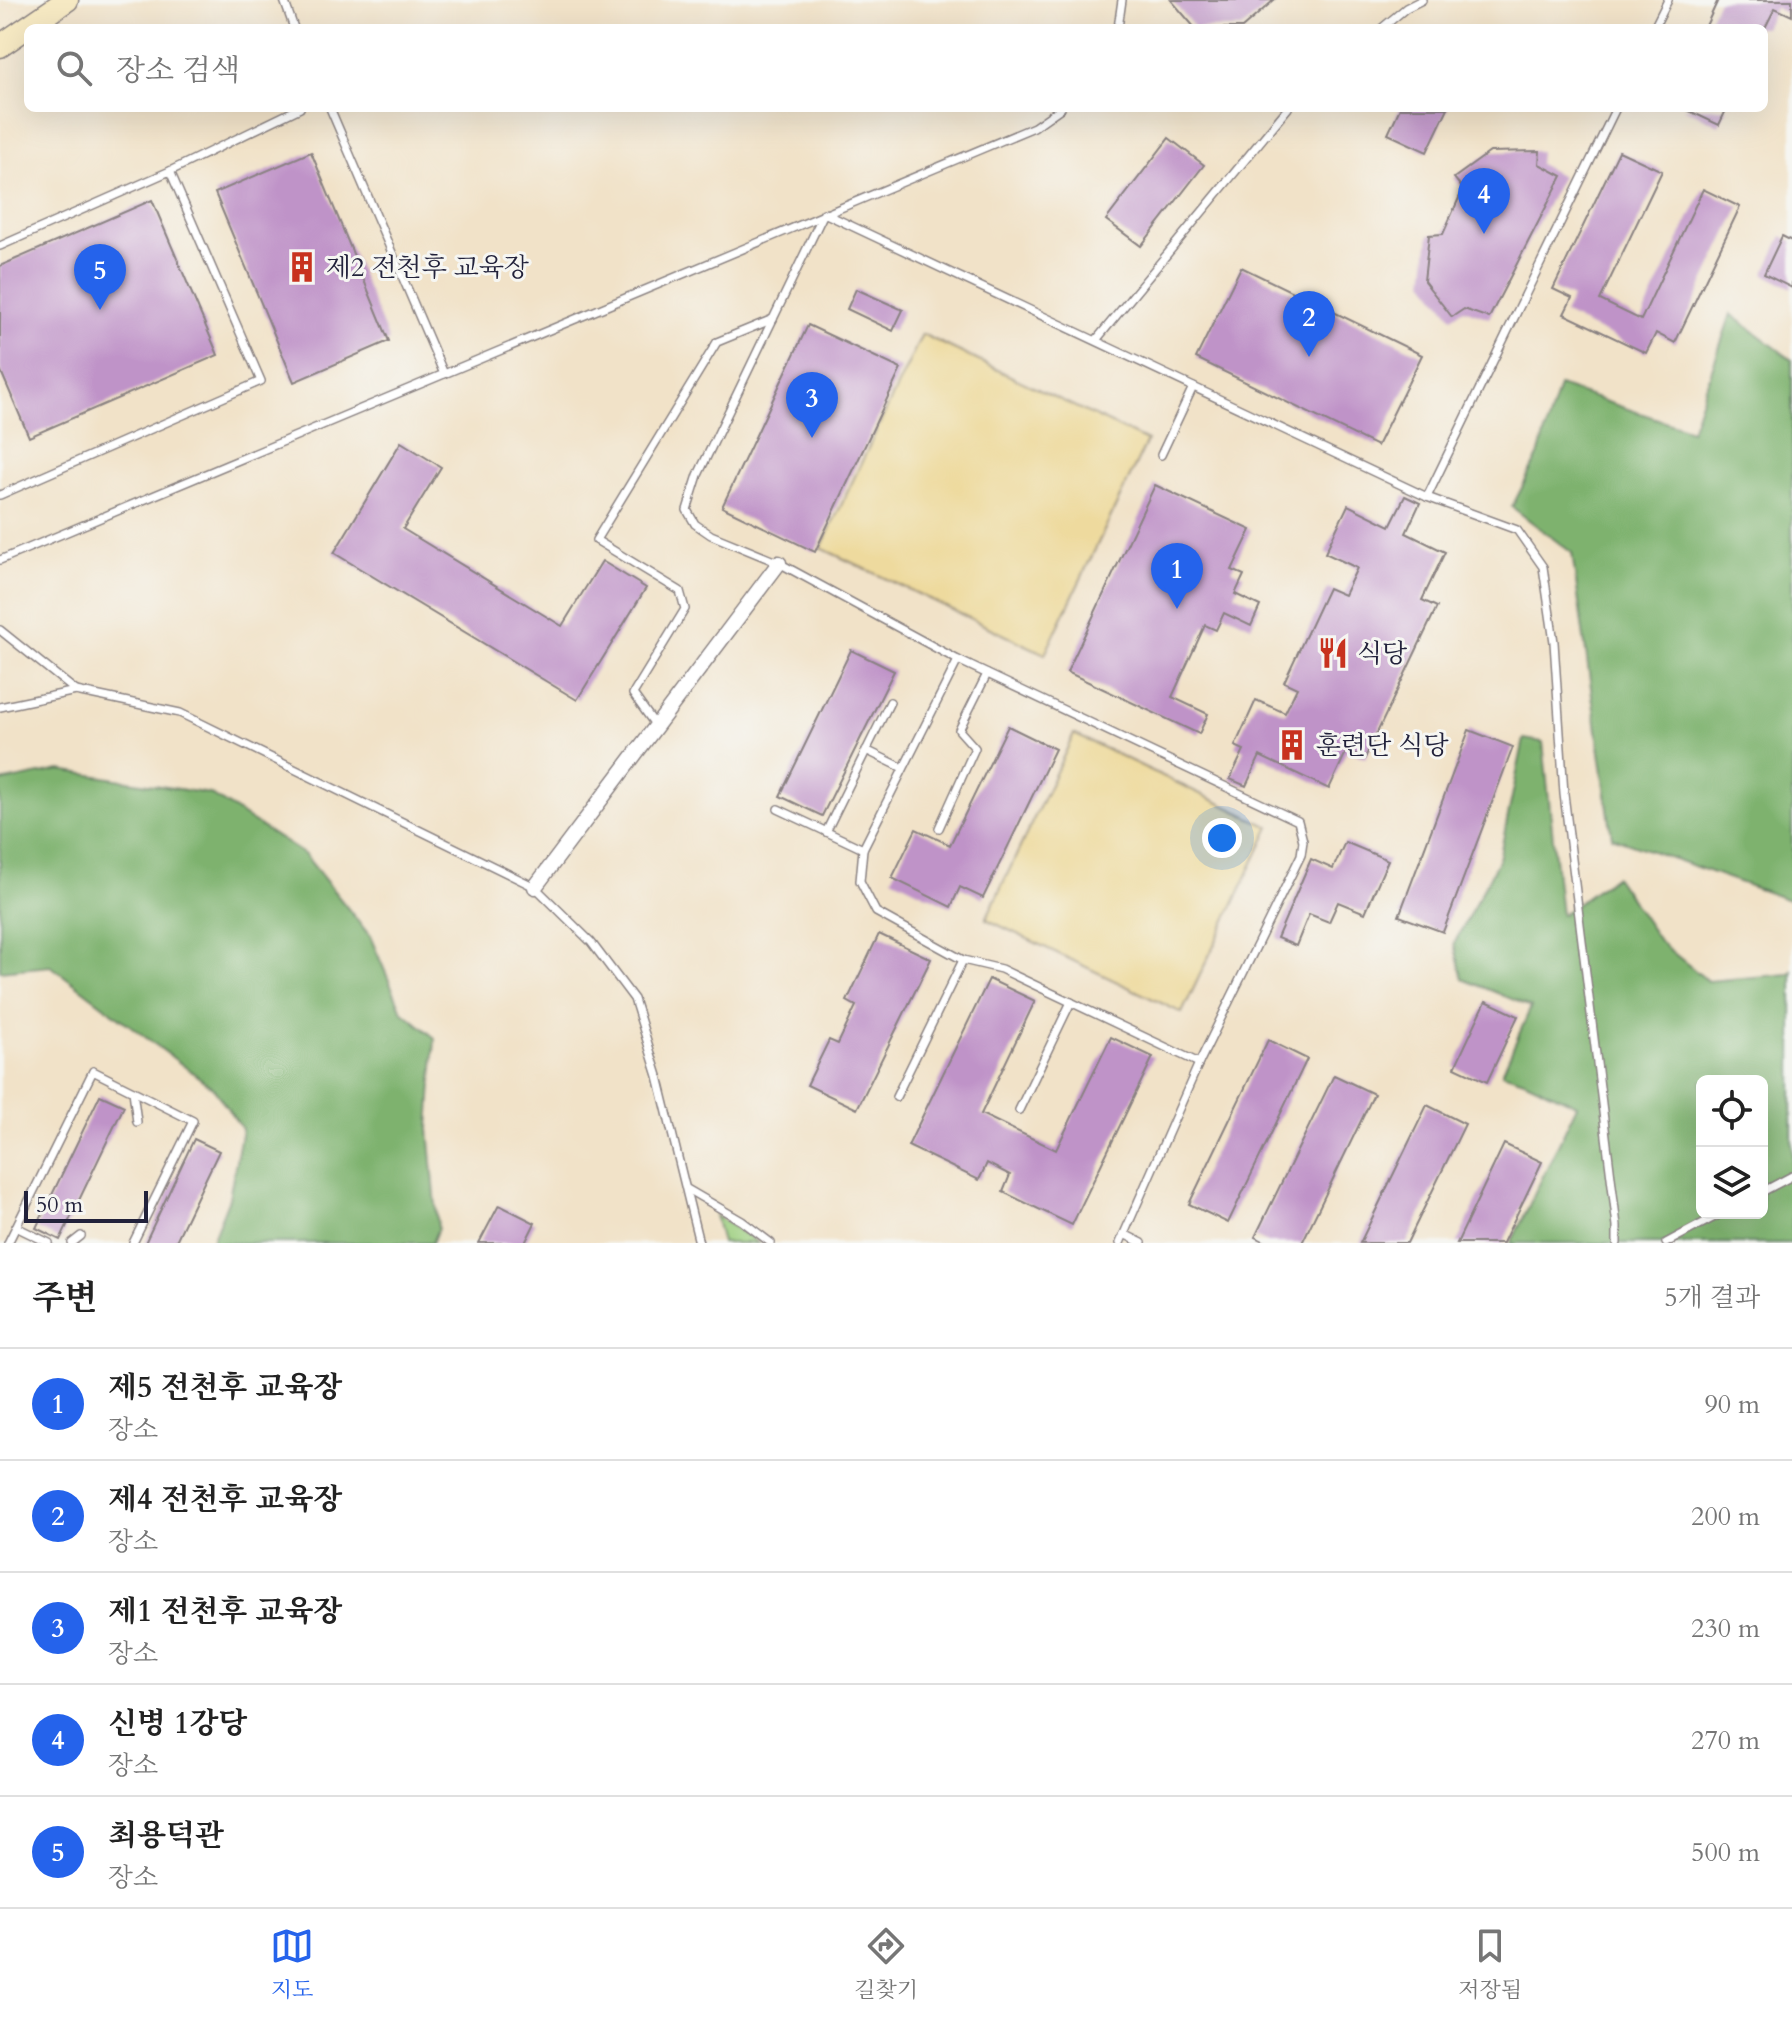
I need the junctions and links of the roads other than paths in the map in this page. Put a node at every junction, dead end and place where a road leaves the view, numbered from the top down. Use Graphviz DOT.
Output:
graph roads {
  1 [pos="67,0"];
  2 [pos="284,0"];
  3 [pos="1122,0"];
  4 [pos="1422,0"];
  5 [pos="1668,0"];
  6 [pos="32,24"];
  7 [pos="293,24"];
  8 [pos="1119,24"];
  9 [pos="1387,24"];
  10 [pos="1656,24"];
  11 [pos="24,30"];
  12 [pos="0,46"];
  13 [pos="292,112"];
  14 [pos="332,112"];
  15 [pos="1055,112"];
  16 [pos="1285,112"];
  17 [pos="1614,112"];
  18 [pos="170,171"];
  19 [pos="824,213"];
  20 [pos="0,246"];
  21 [pos="773,319"];
  22 [pos="1097,339"];
  23 [pos="444,374"];
  24 [pos="1193,387"];
  25 [pos="1161,455"];
  26 [pos="0,495"];
  27 [pos="1427,497"];
  28 [pos="0,560"];
  29 [pos="779,563"];
  30 [pos="0,630"];
  31 [pos="958,660"];
  32 [pos="987,674"];
  33 [pos="76,691"];
  34 [pos="890,702"];
  35 [pos="0,707"];
  36 [pos="656,726"];
  37 [pos="866,750"];
  38 [pos="903,768"];
  39 [pos="778,809"];
  40 [pos="939,828"];
  41 [pos="826,832"];
  42 [pos="863,849"];
  43 [pos="535,887"];
  44 [pos="963,960"];
  45 [pos="1071,1002"];
  46 [pos="1199,1063"];
  47 [pos="133,1091"];
  48 [pos="896,1097"];
  49 [pos="1019,1110"];
  50 [pos="137,1122"];
  51 [pos="1792,1176"];
  52 [pos="687,1189"];
  53 [pos="1768,1189"];
  54 [pos="1711,1219"];
  55 [pos="16,1227"];
  56 [pos="1124,1234"];
  57 [pos="81,1236"];
  58 [pos="8,1243"];
  59 [pos="49,1243"];
  60 [pos="72,1243"];
  61 [pos="133,1243"];
  62 [pos="699,1243"];
  63 [pos="771,1243"];
  64 [pos="1120,1243"];
  65 [pos="1142,1243"];
  66 [pos="1617,1243"];
  67 [pos="1666,1243"];
  1 -- 6 [label="main road"];
  2 -- 7 [label="lane"];
  3 -- 8 [label="lane"];
  4 -- 9 [label="lane"];
  5 -- 10 [label="lane"];
  11 -- 12 [label="main road"];
  13 -- 18 [label="lane"];
  14 -- 23 [label="lane"];
  15 -- 19 [label="lane"];
  16 -- 22 [label="lane"];
  17 -- 27 [label="lane"];
  18 -- 20 [label="lane"];
  18 -- 26 [label="lane"];
  19 -- 21 [label="lane"];
  19 -- 22 [label="lane"];
  19 -- 23 [label="lane"];
  21 -- 29 [label="lane"];
  21 -- 36 [label="lane"];
  22 -- 24 [label="lane"];
  23 -- 28 [label="lane"];
  24 -- 25 [label="lane"];
  24 -- 27 [label="lane"];
  27 -- 66 [label="lane"];
  29 -- 31 [label="lane"];
  29 -- 36 [label="street"];
  30 -- 33 [label="lane"];
  31 -- 32 [label="lane"];
  31 -- 38 [label="lane"];
  32 -- 40 [label="lane"];
  32 -- 46 [label="lane"];
  33 -- 35 [label="lane"];
  33 -- 43 [label="lane"];
  34 -- 37 [label="lane"];
  36 -- 43 [label="street"];
  37 -- 38 [label="lane"];
  37 -- 41 [label="lane"];
  38 -- 42 [label="lane"];
  39 -- 41 [label="lane"];
  41 -- 42 [label="lane"];
  42 -- 44 [label="lane"];
  43 -- 52 [label="lane"];
  44 -- 45 [label="lane"];
  44 -- 48 [label="lane"];
  45 -- 46 [label="lane"];
  45 -- 49 [label="lane"];
  46 -- 56 [label="lane"];
  47 -- 50 [label="lane"];
  47 -- 55 [label="lane"];
  47 -- 61 [label="lane"];
  51 -- 53 [label="lane"];
  52 -- 62 [label="lane"];
  52 -- 63 [label="lane"];
  54 -- 67 [label="lane"];
  55 -- 58 [label="lane"];
  55 -- 59 [label="lane"];
  56 -- 64 [label="lane"];
  56 -- 65 [label="lane"];
  57 -- 60 [label="lane"];
}
